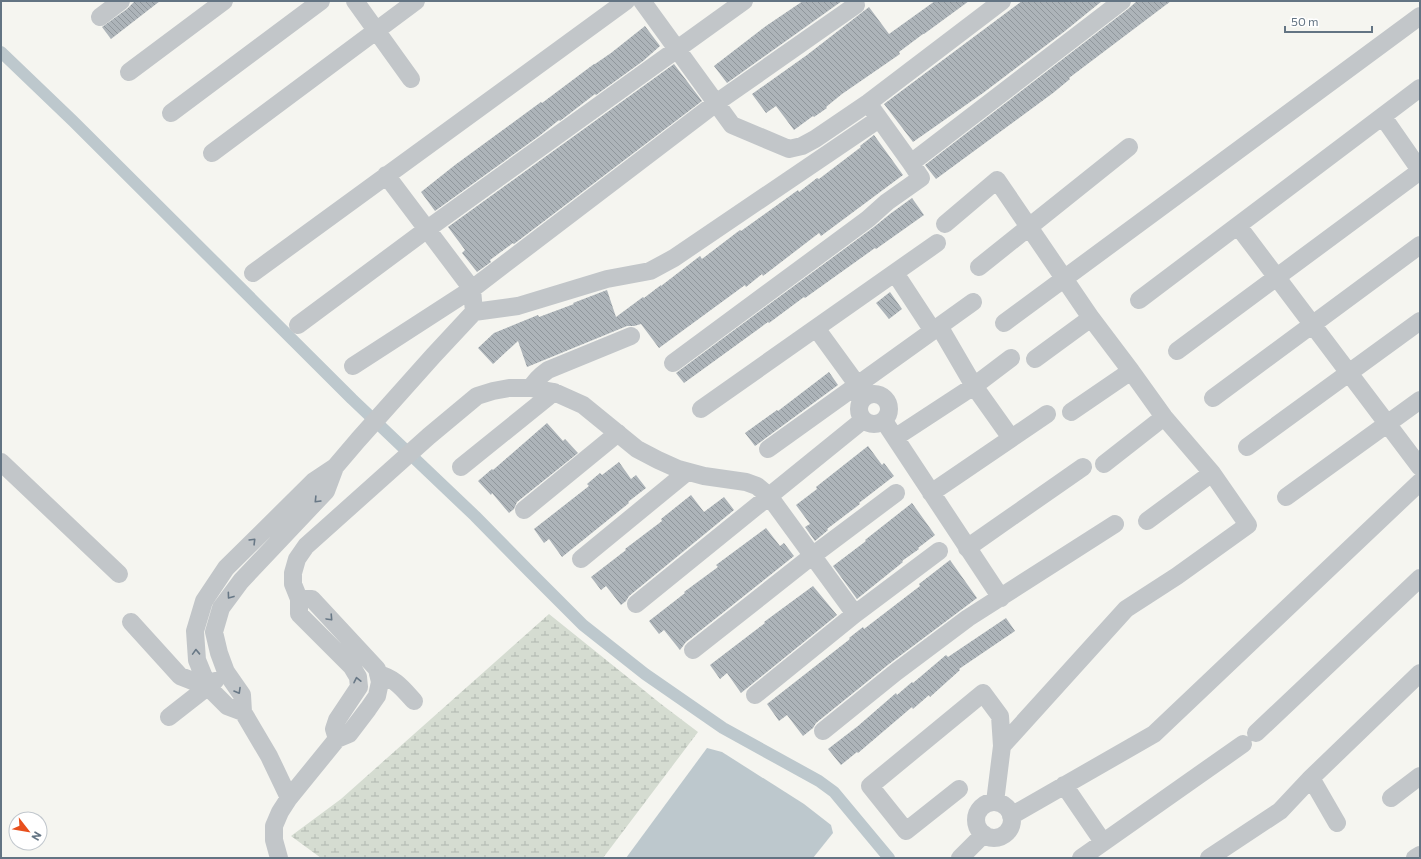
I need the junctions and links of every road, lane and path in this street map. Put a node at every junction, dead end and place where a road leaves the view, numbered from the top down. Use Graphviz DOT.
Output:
graph roads {
  1 [pos="121,1"];
  2 [pos="224,1"];
  3 [pos="321,1"];
  4 [pos="355,1"];
  5 [pos="416,1"];
  6 [pos="626,1"];
  7 [pos="642,1"];
  8 [pos="744,1"];
  9 [pos="1002,1"];
  10 [pos="1122,1"];
  11 [pos="856,5"];
  12 [pos="100,16"];
  13 [pos="1420,16"];
  14 [pos="376,31"];
  15 [pos="677,50"];
  16 [pos="129,72"];
  17 [pos="411,79"];
  18 [pos="1420,88"];
  19 [pos="716,103"];
  20 [pos="868,103"];
  21 [pos="171,113"];
  22 [pos="1382,117"];
  23 [pos="879,119"];
  24 [pos="1129,147"];
  25 [pos="212,152"];
  26 [pos="911,163"];
  27 [pos="1419,166"];
  28 [pos="386,175"];
  29 [pos="945,224"];
  30 [pos="1238,226"];
  31 [pos="1029,227"];
  32 [pos="426,230"];
  33 [pos="937,244"];
  34 [pos="1420,245"];
  35 [pos="980,267"];
  36 [pos="253,273"];
  37 [pos="895,273"];
  38 [pos="1277,277"];
  39 [pos="1065,279"];
  40 [pos="472,289"];
  41 [pos="1139,300"];
  42 [pos="973,302"];
  43 [pos="474,312"];
  44 [pos="1091,318"];
  45 [pos="1420,321"];
  46 [pos="1004,323"];
  47 [pos="1313,324"];
  48 [pos="298,325"];
  49 [pos="816,328"];
  50 [pos="936,328"];
  51 [pos="631,336"];
  52 [pos="1177,351"];
  53 [pos="1011,358"];
  54 [pos="1036,359"];
  55 [pos="673,363"];
  56 [pos="353,366"];
  57 [pos="1131,371"];
  58 [pos="1349,373"];
  59 [pos="974,386"];
  60 [pos="531,388"];
  61 [pos="861,390"];
  62 [pos="554,392"];
  63 [pos="1213,398"];
  64 [pos="1420,400"];
  65 [pos="701,409"];
  66 [pos="1071,412"];
  67 [pos="1047,414"];
  68 [pos="1164,417"];
  69 [pos="863,420"];
  70 [pos="884,421"];
  71 [pos="1387,423"];
  72 [pos="618,433"];
  73 [pos="896,437"];
  74 [pos="1011,438"];
  75 [pos="1247,447"];
  76 [pos="768,448"];
  77 [pos="1,462"];
  78 [pos="1104,464"];
  79 [pos="335,467"];
  80 [pos="461,467"];
  81 [pos="1084,467"];
  82 [pos="1420,467"];
  83 [pos="687,472"];
  84 [pos="1212,473"];
  85 [pos="1420,482"];
  86 [pos="896,493"];
  87 [pos="932,493"];
  88 [pos="769,496"];
  89 [pos="1286,497"];
  90 [pos="524,510"];
  91 [pos="1147,521"];
  92 [pos="1115,524"];
  93 [pos="967,548"];
  94 [pos="939,551"];
  95 [pos="812,556"];
  96 [pos="581,559"];
  97 [pos="226,568"];
  98 [pos="119,574"];
  99 [pos="1420,578"];
  100 [pos="241,581"];
  101 [pos="1001,598"];
  102 [pos="299,599"];
  103 [pos="636,604"];
  104 [pos="855,614"];
  105 [pos="131,622"];
  106 [pos="693,650"];
  107 [pos="226,672"];
  108 [pos="1420,673"];
  109 [pos="378,674"];
  110 [pos="208,687"];
  111 [pos="755,695"];
  112 [pos="351,698"];
  113 [pos="414,701"];
  114 [pos="368,709"];
  115 [pos="243,712"];
  116 [pos="169,717"];
  117 [pos="823,731"];
  118 [pos="337,739"];
  119 [pos="1002,746"];
  120 [pos="1420,776"];
  121 [pos="1311,778"];
  122 [pos="1064,785"];
  123 [pos="959,789"];
  124 [pos="289,798"];
  125 [pos="1390,798"];
  126 [pos="995,802"];
  127 [pos="1012,816"];
  128 [pos="1337,823"];
  129 [pos="984,834"];
  130 [pos="1103,842"];
  131 [pos="1420,855"];
  132 [pos="279,858"];
  133 [pos="960,858"];
  134 [pos="1081,858"];
  135 [pos="1209,858"];
  136 [pos="1415,858"];
  1 -- 12 [label="street"];
  2 -- 16 [label="street"];
  3 -- 21 [label="street"];
  4 -- 14 [label="street"];
  5 -- 14 [label="street"];
  6 -- 28 [label="street"];
  7 -- 15 [label="street"];
  8 -- 15 [label="street"];
  9 -- 20 [label="street"];
  10 -- 26 [label="street"];
  11 -- 19 [label="street"];
  13 -- 39 [label="street"];
  14 -- 17 [label="street"];
  14 -- 25 [label="street"];
  15 -- 19 [label="street"];
  15 -- 32 [label="street"];
  18 -- 22 [label="street"];
  19 -- 20 [label="street"];
  19 -- 40 [label="street"];
  20 -- 23 [label="street"];
  22 -- 27 [label="street"];
  22 -- 30 [label="street"];
  23 -- 26 [label="street"];
  23 -- 43 [label="street"];
  24 -- 31 [label="street"];
  26 -- 55 [label="street"];
  27 -- 38 [label="street"];
  28 -- 32 [label="street"];
  28 -- 36 [label="street"];
  29 -- 31 [label="street"];
  30 -- 38 [label="street"];
  30 -- 41 [label="street"];
  31 -- 35 [label="street"];
  31 -- 39 [label="street"];
  32 -- 40 [label="street"];
  32 -- 48 [label="street"];
  33 -- 37 [label="street"];
  34 -- 47 [label="street"];
  37 -- 49 [label="street"];
  37 -- 50 [label="street"];
  38 -- 47 [label="street"];
  38 -- 52 [label="street"];
  39 -- 44 [label="street"];
  39 -- 46 [label="street"];
  40 -- 43 [label="street"];
  40 -- 56 [label="street"];
  42 -- 50 [label="street"];
  43 -- 79 [label="street"];
  44 -- 54 [label="street"];
  44 -- 57 [label="street"];
  45 -- 58 [label="street"];
  47 -- 58 [label="street"];
  47 -- 63 [label="street"];
  49 -- 61 [label="street"];
  49 -- 65 [label="street"];
  50 -- 59 [label="street"];
  50 -- 61 [label="street"];
  51 -- 60 [label="street"];
  53 -- 59 [label="street"];
  57 -- 66 [label="street"];
  57 -- 68 [label="street"];
  58 -- 71 [label="street"];
  58 -- 75 [label="street"];
  59 -- 73 [label="street"];
  59 -- 74 [label="street"];
  60 -- 62 [label="street"];
  60 -- 102 [label="street"];
  61 -- 69 [label="street"];
  61 -- 70 [label="street"];
  61 -- 76 [label="street"];
  62 -- 72 [label="street"];
  62 -- 80 [label="street"];
  64 -- 71 [label="street"];
  67 -- 74 [label="street"];
  68 -- 78 [label="street"];
  68 -- 84 [label="street"];
  69 -- 70 [label="street"];
  69 -- 88 [label="street"];
  70 -- 73 [label="street"];
  71 -- 82 [label="street"];
  71 -- 89 [label="street"];
  72 -- 83 [label="street"];
  72 -- 90 [label="street"];
  73 -- 87 [label="street"];
  74 -- 87 [label="street"];
  77 -- 98 [label="street"];
  97 -- 79 [label="street, one-way"];
  79 -- 100 [label="street, one-way"];
  81 -- 93 [label="street"];
  83 -- 88 [label="street"];
  83 -- 96 [label="street"];
  84 -- 91 [label="street"];
  84 -- 119 [label="street"];
  85 -- 122 [label="street"];
  86 -- 95 [label="street"];
  87 -- 93 [label="street"];
  88 -- 95 [label="street"];
  88 -- 103 [label="street"];
  92 -- 101 [label="street"];
  93 -- 101 [label="street"];
  94 -- 104 [label="street"];
  95 -- 104 [label="street"];
  95 -- 106 [label="street"];
  97 -- 100 [label="street"];
  110 -- 97 [label="street, one-way"];
  99 -- 130 [label="street"];
  100 -- 107 [label="street, one-way"];
  101 -- 117 [label="street"];
  102 -- 109 [label="street, one-way"];
  112 -- 102 [label="street, one-way"];
  104 -- 111 [label="street"];
  105 -- 110 [label="street"];
  107 -- 110 [label="street"];
  107 -- 115 [label="street, one-way"];
  108 -- 121 [label="street"];
  109 -- 113 [label="street"];
  109 -- 114 [label="street"];
  110 -- 115 [label="street"];
  110 -- 116 [label="street"];
  112 -- 114 [label="street"];
  112 -- 118 [label="street"];
  114 -- 118 [label="street"];
  115 -- 124 [label="street"];
  118 -- 124 [label="street"];
  119 -- 123 [label="street"];
  119 -- 126 [label="street"];
  120 -- 125 [label="street"];
  121 -- 128 [label="street"];
  121 -- 135 [label="street"];
  122 -- 127 [label="street"];
  122 -- 130 [label="street"];
  124 -- 132 [label="street"];
  126 -- 127 [label="street"];
  126 -- 129 [label="street"];
  127 -- 129 [label="street"];
  129 -- 133 [label="street"];
  130 -- 134 [label="street"];
  131 -- 136 [label="street"];
}
